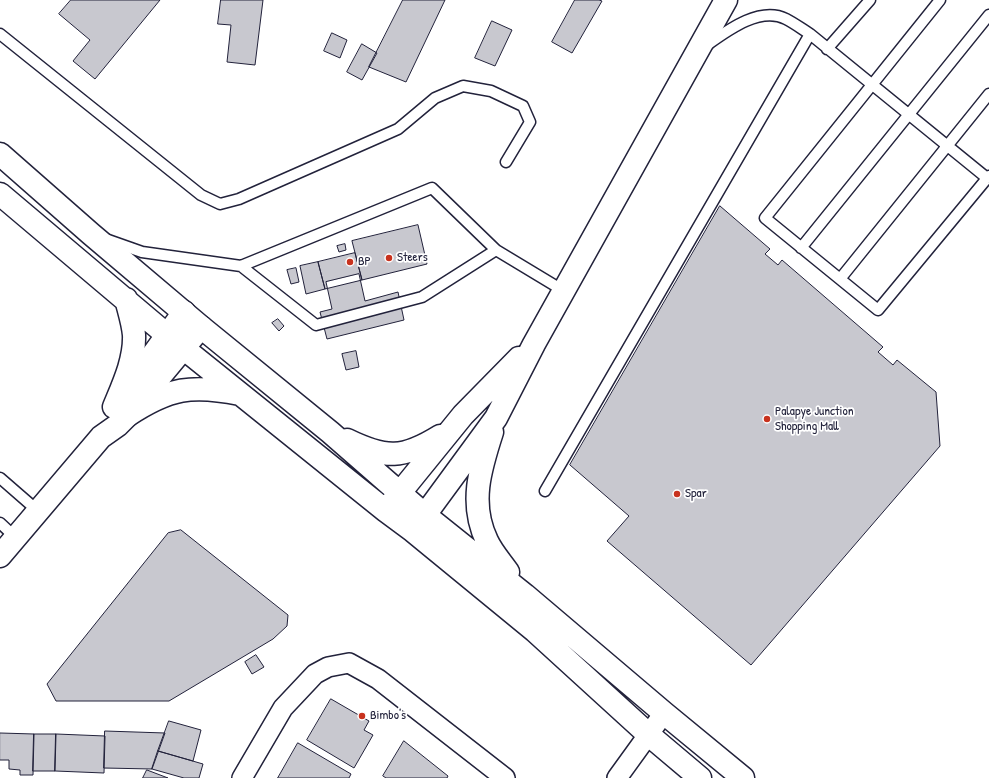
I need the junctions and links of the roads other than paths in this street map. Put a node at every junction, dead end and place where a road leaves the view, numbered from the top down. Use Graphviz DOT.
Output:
graph roads {
  1 [pos="726,0"];
  2 [pos="870,0"];
  3 [pos="940,0"];
  4 [pos="989,15"];
  5 [pos="0,34"];
  6 [pos="810,34"];
  7 [pos="827,49"];
  8 [pos="696,53"];
  9 [pos="872,85"];
  10 [pos="989,94"];
  11 [pos="908,115"];
  12 [pos="947,146"];
  13 [pos="0,154"];
  14 [pos="506,162"];
  15 [pos="988,177"];
  16 [pos="0,194"];
  17 [pos="91,234"];
  18 [pos="801,248"];
  19 [pos="496,250"];
  20 [pos="241,266"];
  21 [pos="840,279"];
  22 [pos="564,292"];
  23 [pos="126,299"];
  24 [pos="184,312"];
  25 [pos="201,327"];
  26 [pos="175,341"];
  27 [pos="534,344"];
  28 [pos="241,394"];
  29 [pos="121,411"];
  30 [pos="496,418"];
  31 [pos="451,429"];
  32 [pos="330,432"];
  33 [pos="0,478"];
  34 [pos="545,491"];
  35 [pos="399,493"];
  36 [pos="38,511"];
  37 [pos="386,511"];
  38 [pos="0,523"];
  39 [pos="419,523"];
  40 [pos="16,538"];
  41 [pos="0,556"];
  42 [pos="525,595"];
  43 [pos="664,713"];
  44 [pos="649,735"];
  45 [pos="242,778"];
  46 [pos="505,778"];
  47 [pos="617,778"];
  48 [pos="700,778"];
  49 [pos="743,778"];
  1 -- 8 [label="main road"];
  2 -- 7 [label="lane"];
  3 -- 9 [label="lane"];
  4 -- 11 [label="lane"];
  5 -- 14 [label="lane"];
  6 -- 7 [label="lane"];
  6 -- 8 [label="lane"];
  6 -- 34 [label="lane"];
  7 -- 9 [label="lane"];
  8 -- 22 [label="main road"];
  9 -- 11 [label="lane"];
  9 -- 18 [label="lane"];
  10 -- 12 [label="lane"];
  11 -- 12 [label="lane"];
  11 -- 18 [label="lane"];
  12 -- 15 [label="lane"];
  12 -- 21 [label="lane"];
  13 -- 17 [label="main road"];
  15 -- 21 [label="lane"];
  16 -- 23 [label="main road"];
  17 -- 20 [label="lane"];
  17 -- 24 [label="main road"];
  18 -- 21 [label="lane"];
  19 -- 20 [label="lane"];
  19 -- 20 [label="lane"];
  19 -- 22 [label="lane"];
  22 -- 27 [label="main road"];
  23 -- 26 [label="main road"];
  23 -- 29 [label="main road"];
  24 -- 25 [label="main road"];
  24 -- 26 [label="main road"];
  25 -- 26 [label="main road"];
  25 -- 32 [label="main road"];
  26 -- 28 [label="main road"];
  26 -- 29 [label="main road"];
  27 -- 30 [label="main road"];
  27 -- 31 [label="main road"];
  28 -- 29 [label="main road"];
  28 -- 37 [label="main road"];
  29 -- 36 [label="main road"];
  30 -- 39 [label="main road"];
  30 -- 42 [label="main road"];
  31 -- 32 [label="main road"];
  31 -- 35 [label="main road"];
  32 -- 35 [label="main road"];
  33 -- 36 [label="lane"];
  35 -- 37 [label="main road"];
  35 -- 39 [label="main road"];
  36 -- 40 [label="main road"];
  37 -- 39 [label="main road"];
  38 -- 40 [label="lane"];
  39 -- 42 [label="main road"];
  39 -- 44 [label="main road"];
  40 -- 41 [label="main road"];
  42 -- 43 [label="main road"];
  43 -- 44 [label="street"];
  43 -- 49 [label="main road"];
  44 -- 47 [label="street"];
  44 -- 48 [label="main road"];
  45 -- 46 [label="street"];
}
